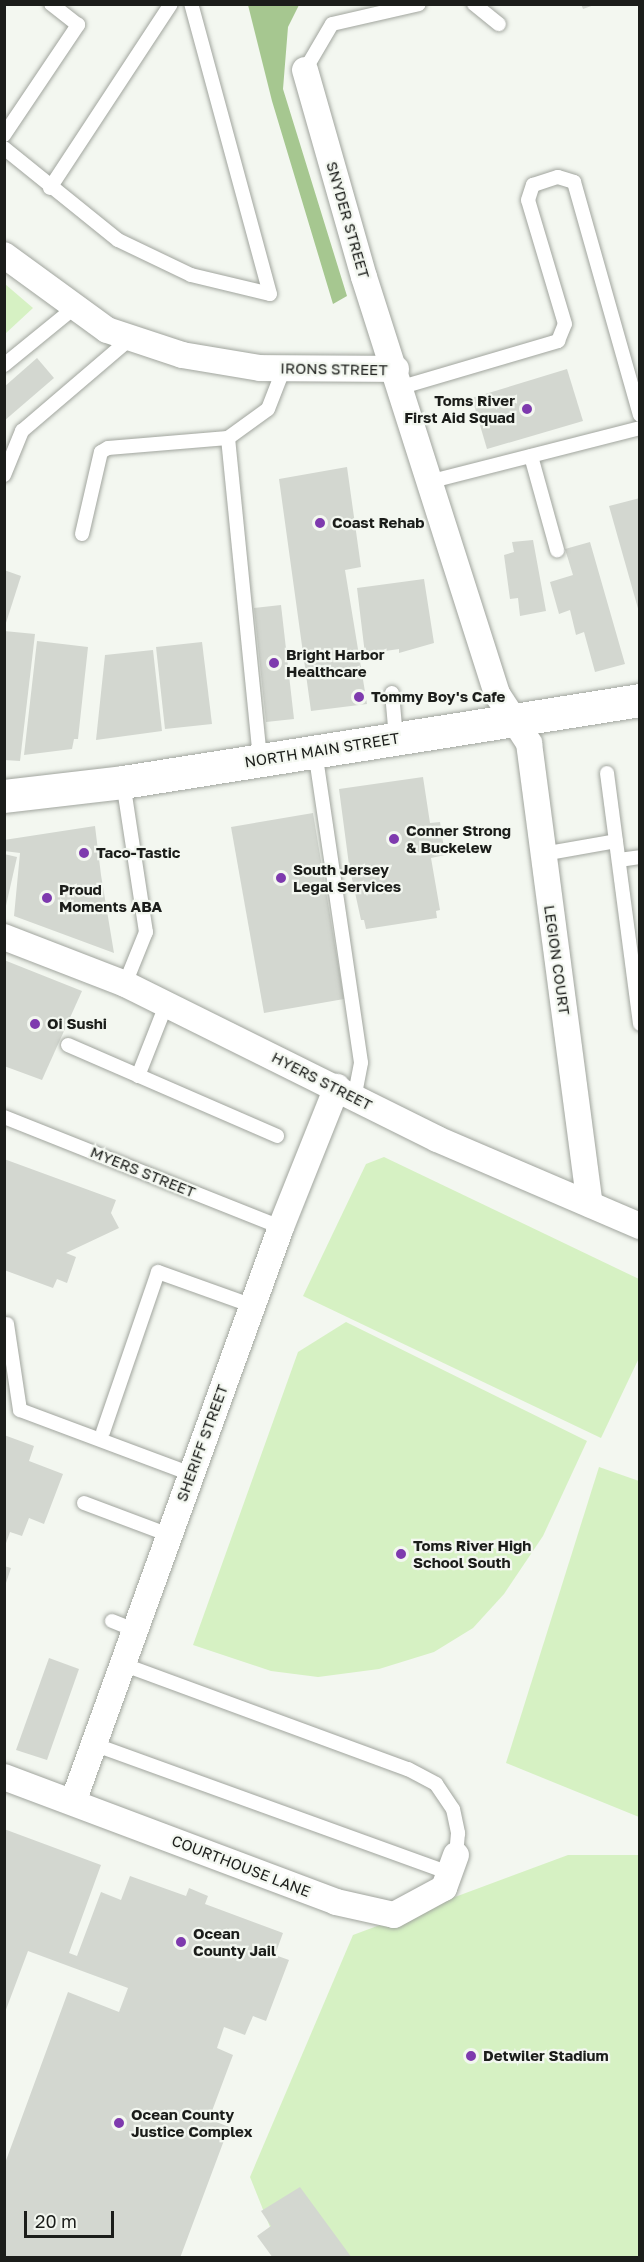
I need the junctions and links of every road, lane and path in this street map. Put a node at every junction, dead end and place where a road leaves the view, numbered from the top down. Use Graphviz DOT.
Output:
graph roads {
  1 [pos="51,4"];
  2 [pos="171,4"];
  3 [pos="191,4"];
  4 [pos="419,4"];
  5 [pos="474,4"];
  6 [pos="499,24"];
  7 [pos="305,70"];
  8 [pos="4,135"];
  9 [pos="4,148"];
  10 [pos="50,188"];
  11 [pos="4,255"];
  12 [pos="75,307"];
  13 [pos="131,338"];
  14 [pos="4,365"];
  15 [pos="284,368"];
  16 [pos="399,378"];
  17 [pos="639,415"];
  18 [pos="639,428"];
  19 [pos="228,438"];
  20 [pos="531,456"];
  21 [pos="4,475"];
  22 [pos="432,481"];
  23 [pos="82,534"];
  24 [pos="557,550"];
  25 [pos="392,693"];
  26 [pos="639,700"];
  27 [pos="514,719"];
  28 [pos="396,738"];
  29 [pos="315,751"];
  30 [pos="260,760"];
  31 [pos="608,773"];
  32 [pos="123,782"];
  33 [pos="4,796"];
  34 [pos="616,841"];
  35 [pos="543,854"];
  36 [pos="639,857"];
  37 [pos="618,860"];
  38 [pos="4,937"];
  39 [pos="125,984"];
  40 [pos="166,1005"];
  41 [pos="639,1024"];
  42 [pos="68,1045"];
  43 [pos="138,1076"];
  44 [pos="346,1092"];
  45 [pos="4,1117"];
  46 [pos="278,1136"];
  47 [pos="590,1204"];
  48 [pos="639,1226"];
  49 [pos="281,1227"];
  50 [pos="252,1306"];
  51 [pos="6,1324"];
  52 [pos="104,1432"];
  53 [pos="191,1474"];
  54 [pos="84,1503"];
  55 [pos="169,1535"];
  56 [pos="122,1664"];
  57 [pos="93,1744"];
  58 [pos="4,1777"];
  59 [pos="72,1802"];
  60 [pos="452,1864"];
  1 -- 8 [label="lane"];
  2 -- 10 [label="lane"];
  3 -- 10 [label="lane"];
  4 -- 7 [label="lane"];
  5 -- 6 [label="lane"];
  7 -- 16 [label="street, SNYDER STREET"];
  9 -- 10 [label="lane"];
  11 -- 12 [label="street, IRONS STREET"];
  12 -- 13 [label="street, IRONS STREET"];
  12 -- 14 [label="lane"];
  13 -- 15 [label="street, IRONS STREET"];
  13 -- 21 [label="lane"];
  15 -- 16 [label="street, IRONS STREET"];
  15 -- 19 [label="lane"];
  16 -- 17 [label="lane"];
  16 -- 22 [label="street, IRONS STREET"];
  18 -- 20 [label="lane"];
  19 -- 23 [label="lane"];
  19 -- 30 [label="lane"];
  20 -- 22 [label="lane"];
  20 -- 24 [label="lane"];
  22 -- 27 [label="street, IRONS STREET"];
  25 -- 28 [label="lane"];
  26 -- 27 [label="main road, NORTH MAIN STREET"];
  27 -- 28 [label="main road, NORTH MAIN STREET"];
  27 -- 35 [label="street, LEGION COURT"];
  28 -- 29 [label="main road, NORTH MAIN STREET"];
  29 -- 30 [label="main road, NORTH MAIN STREET"];
  29 -- 44 [label="lane"];
  30 -- 32 [label="main road, NORTH MAIN STREET"];
  31 -- 34 [label="lane"];
  32 -- 33 [label="main road, NORTH MAIN STREET"];
  32 -- 39 [label="lane"];
  34 -- 35 [label="lane"];
  34 -- 37 [label="lane"];
  35 -- 47 [label="street, LEGION COURT"];
  36 -- 37 [label="lane"];
  37 -- 41 [label="lane"];
  38 -- 39 [label="street, HYERS STREET"];
  39 -- 40 [label="street, HYERS STREET"];
  40 -- 43 [label="lane"];
  40 -- 44 [label="street, HYERS STREET"];
  42 -- 43 [label="lane"];
  43 -- 46 [label="lane"];
  44 -- 47 [label="street, HYERS STREET"];
  44 -- 49 [label="street, SHERIFF STREET"];
  45 -- 49 [label="lane, MYERS STREET"];
  47 -- 48 [label="street, HYERS STREET"];
  49 -- 50 [label="street, SHERIFF STREET"];
  50 -- 52 [label="lane"];
  50 -- 53 [label="street, SHERIFF STREET"];
  51 -- 53 [label="lane"];
  53 -- 55 [label="street, SHERIFF STREET"];
  54 -- 55 [label="lane"];
  55 -- 56 [label="street, SHERIFF STREET"];
  56 -- 57 [label="street, SHERIFF STREET"];
  56 -- 60 [label="lane"];
  57 -- 59 [label="street, SHERIFF STREET"];
  57 -- 60 [label="lane"];
  58 -- 59 [label="street, COURTHOUSE LANE"];
  59 -- 60 [label="street, COURTHOUSE LANE"];
}
